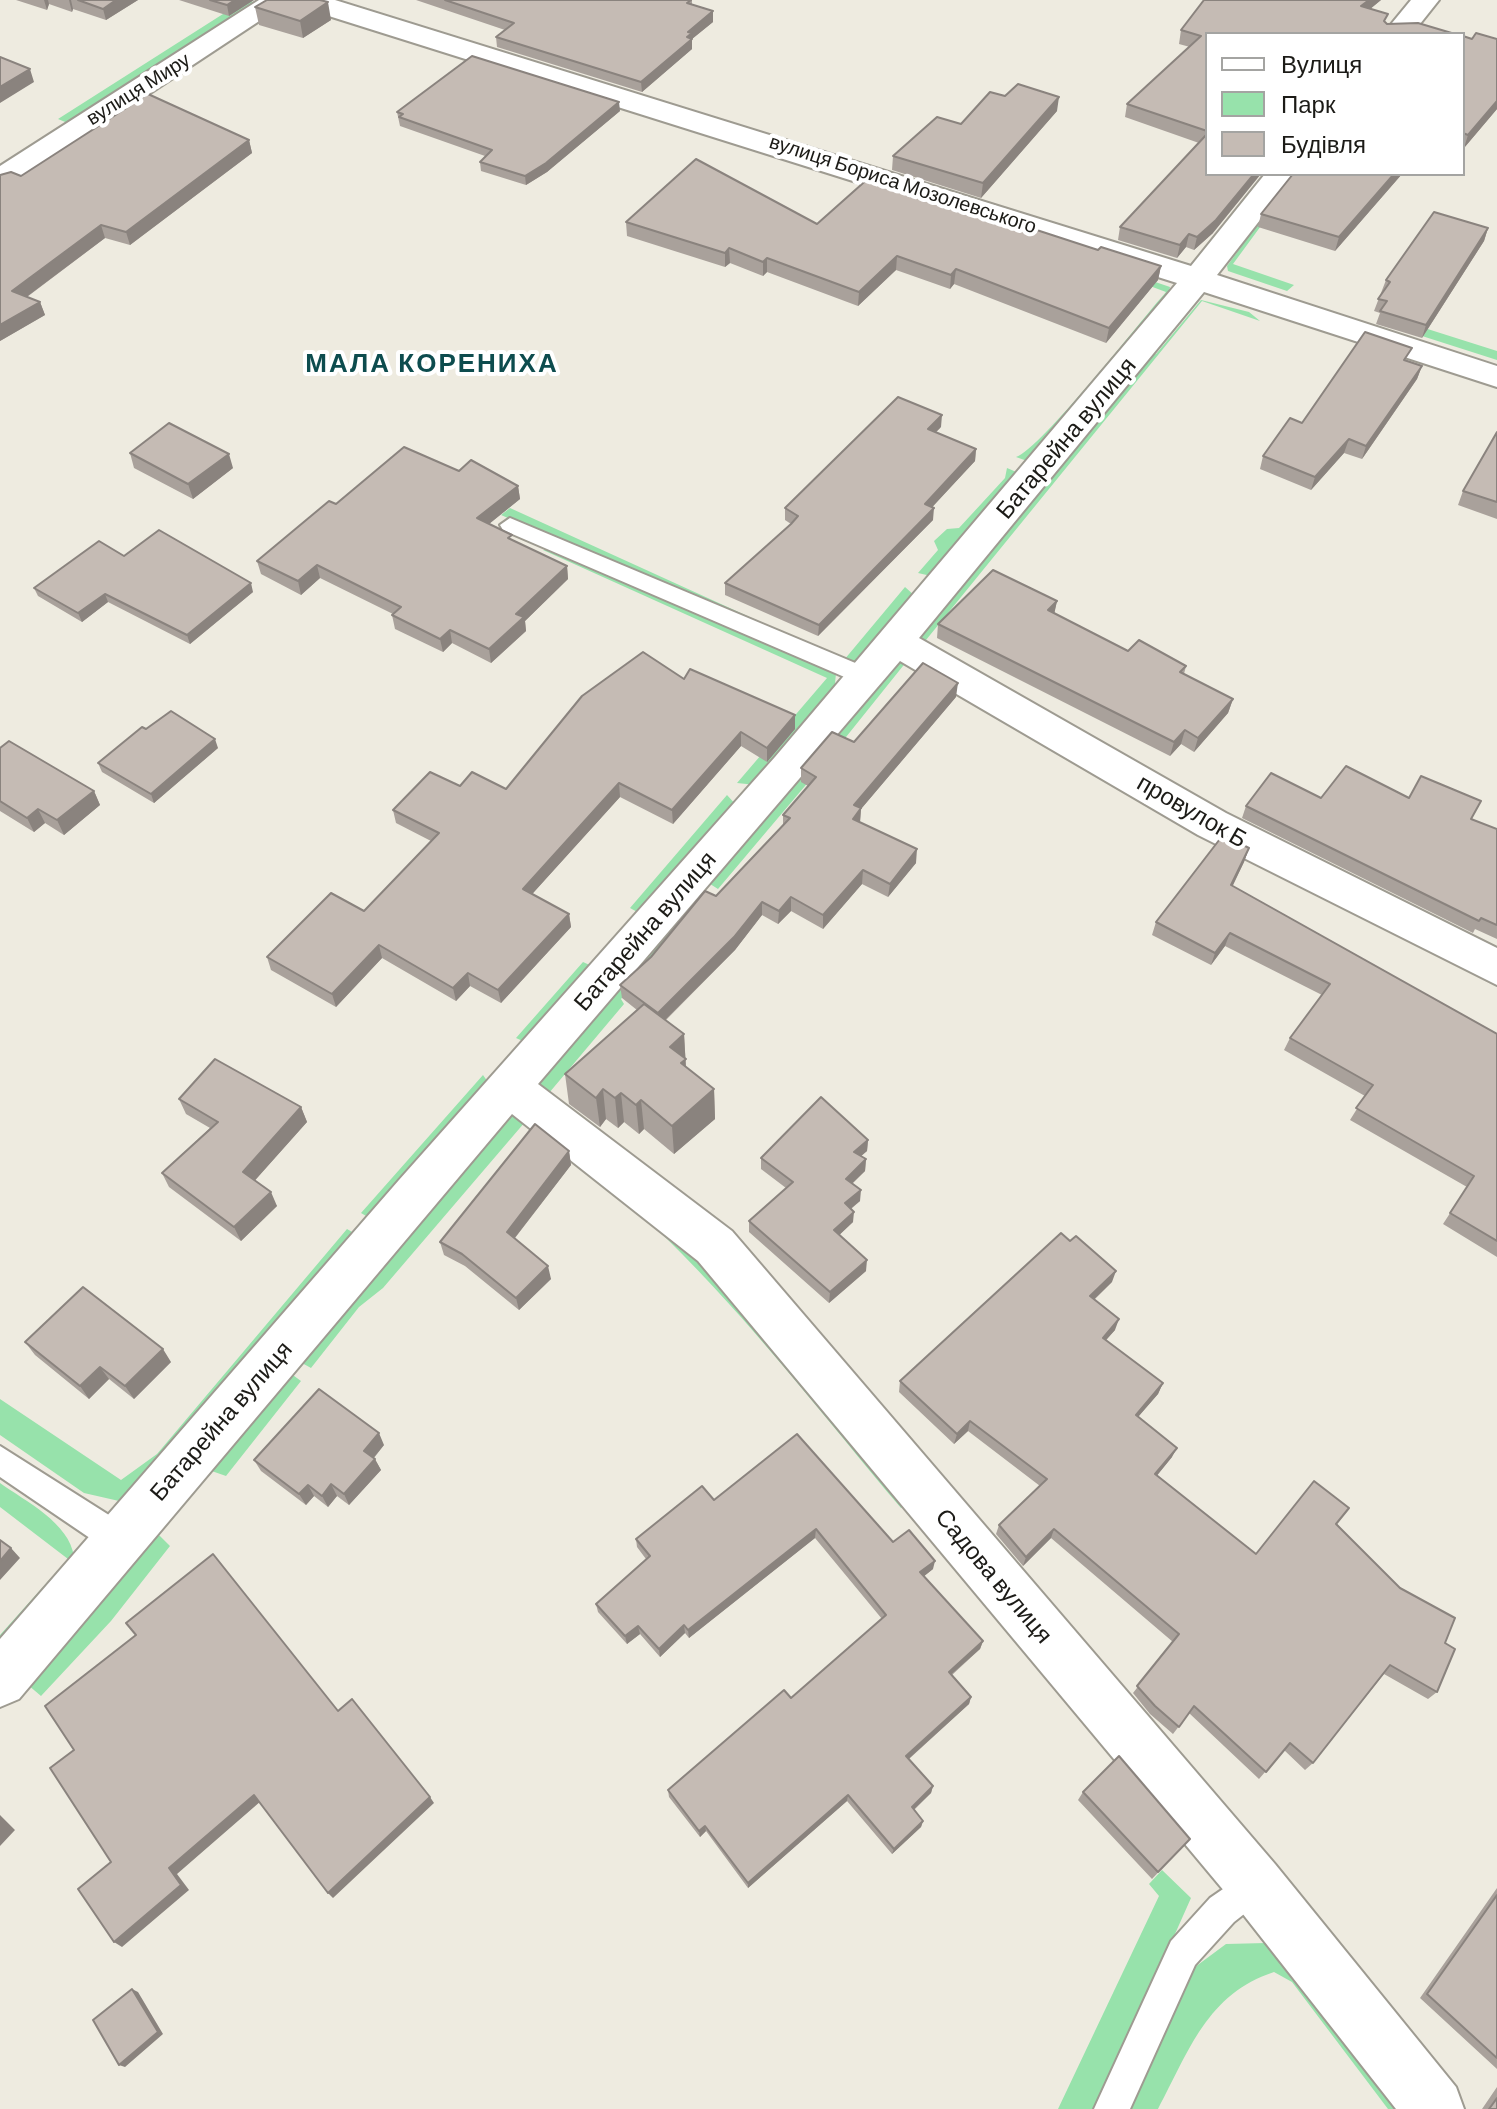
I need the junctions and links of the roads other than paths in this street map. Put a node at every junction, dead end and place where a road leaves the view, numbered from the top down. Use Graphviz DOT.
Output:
graph roads {
  1 [pos="277,0"];
  2 [pos="307,0"];
  3 [pos="1425,0"];
  4 [pos="1399,32"];
  5 [pos="1279,176"];
  6 [pos="0,179"];
  7 [pos="1198,277"];
  8 [pos="1497,377"];
  9 [pos="510,525"];
  10 [pos="895,641"];
  11 [pos="864,676"];
  12 [pos="1497,968"];
  13 [pos="509,1090"];
  14 [pos="0,1460"];
  15 [pos="120,1540"];
  16 [pos="0,1680"];
  17 [pos="1255,1884"];
  18 [pos="1112,2109"];
  19 [pos="1434,2109"];
  1 -- 6 [label="street, вулиця Миру"];
  2 -- 7 [label="street, вулиця Бориса Мозолевського"];
  3 -- 4 [label="street"];
  5 -- 7 [label="street, Батарейна вулиця"];
  7 -- 8 [label="street, вулиця Бориса Мозолевського"];
  7 -- 10 [label="street, Батарейна вулиця"];
  9 -- 11 [label="lane"];
  10 -- 11 [label="street, Батарейна вулиця"];
  10 -- 12 [label="street, провулок Б"];
  11 -- 13 [label="street, Батарейна вулиця"];
  13 -- 15 [label="street, Батарейна вулиця"];
  13 -- 17 [label="street, Садова вулиця"];
  14 -- 15 [label="lane"];
  15 -- 16 [label="street, Батарейна вулиця"];
  17 -- 18 [label="lane"];
  17 -- 19 [label="street, Садова вулиця"];
}
